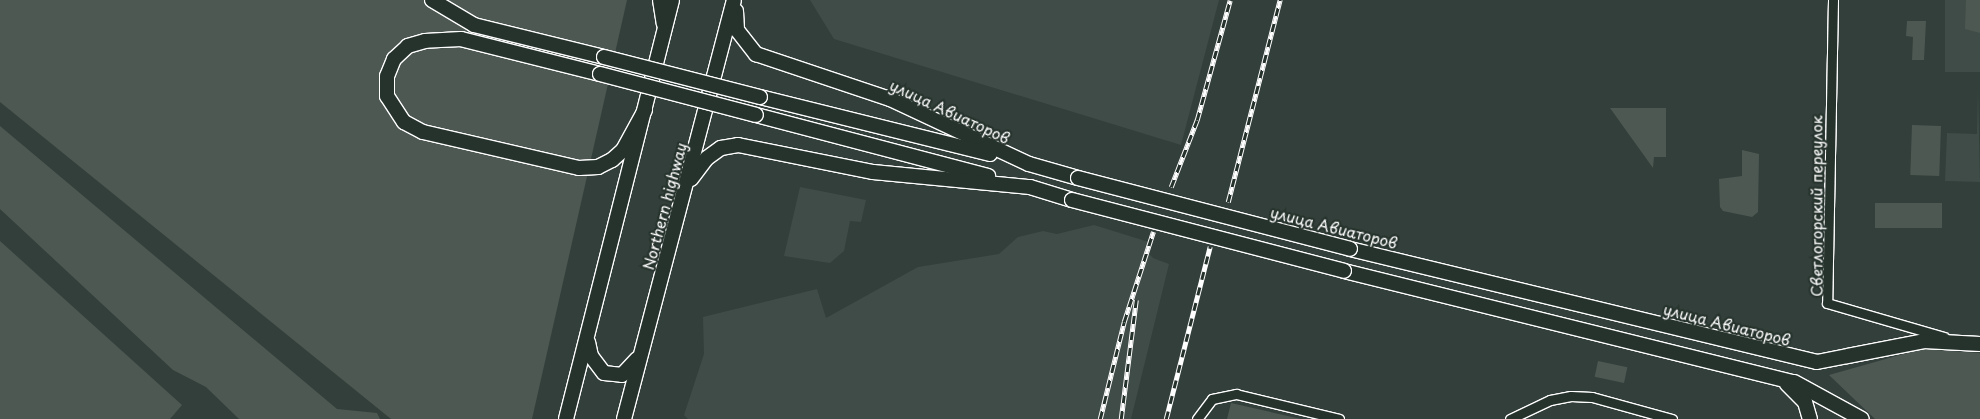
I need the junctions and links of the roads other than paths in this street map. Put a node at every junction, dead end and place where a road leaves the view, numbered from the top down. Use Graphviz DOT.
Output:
graph roads {
  1 [pos="432,0"];
  2 [pos="660,0"];
  3 [pos="672,0"];
  4 [pos="735,0"];
  5 [pos="1833,0"];
  6 [pos="665,29"];
  7 [pos="646,110"];
  8 [pos="1029,164"];
  9 [pos="687,184"];
  10 [pos="1030,187"];
  11 [pos="588,339"];
  12 [pos="1963,342"];
  13 [pos="1980,344"];
  14 [pos="641,351"];
  15 [pos="1778,378"];
  16 [pos="1807,416"];
  17 [pos="566,419"];
  18 [pos="624,419"];
  19 [pos="1197,419"];
  20 [pos="1339,419"];
  21 [pos="1510,419"];
  22 [pos="1672,419"];
  23 [pos="1862,419"];
  1 -- 8 [label="main road, bridge"];
  2 -- 6 [label="main road"];
  3 -- 6 [label="main road"];
  4 -- 8 [label="main road, улица Авиаторов"];
  4 -- 9 [label="main road, Northern highway"];
  5 -- 12 [label="street, Светлогорский переулок"];
  6 -- 7 [label="main road"];
  7 -- 10 [label="main road, bridge"];
  7 -- 11 [label="main road"];
  8 -- 12 [label="main road, улица Авиаторов, bridge"];
  9 -- 10 [label="main road"];
  9 -- 14 [label="main road, Northern highway"];
  10 -- 15 [label="main road, bridge"];
  11 -- 14 [label="main road"];
  11 -- 17 [label="main road"];
  12 -- 13 [label="main road, улица Авиаторов"];
  14 -- 18 [label="main road, Northern highway"];
  15 -- 16 [label="main road"];
  15 -- 23 [label="main road"];
  19 -- 20 [label="street"];
  21 -- 22 [label="street"];
}
